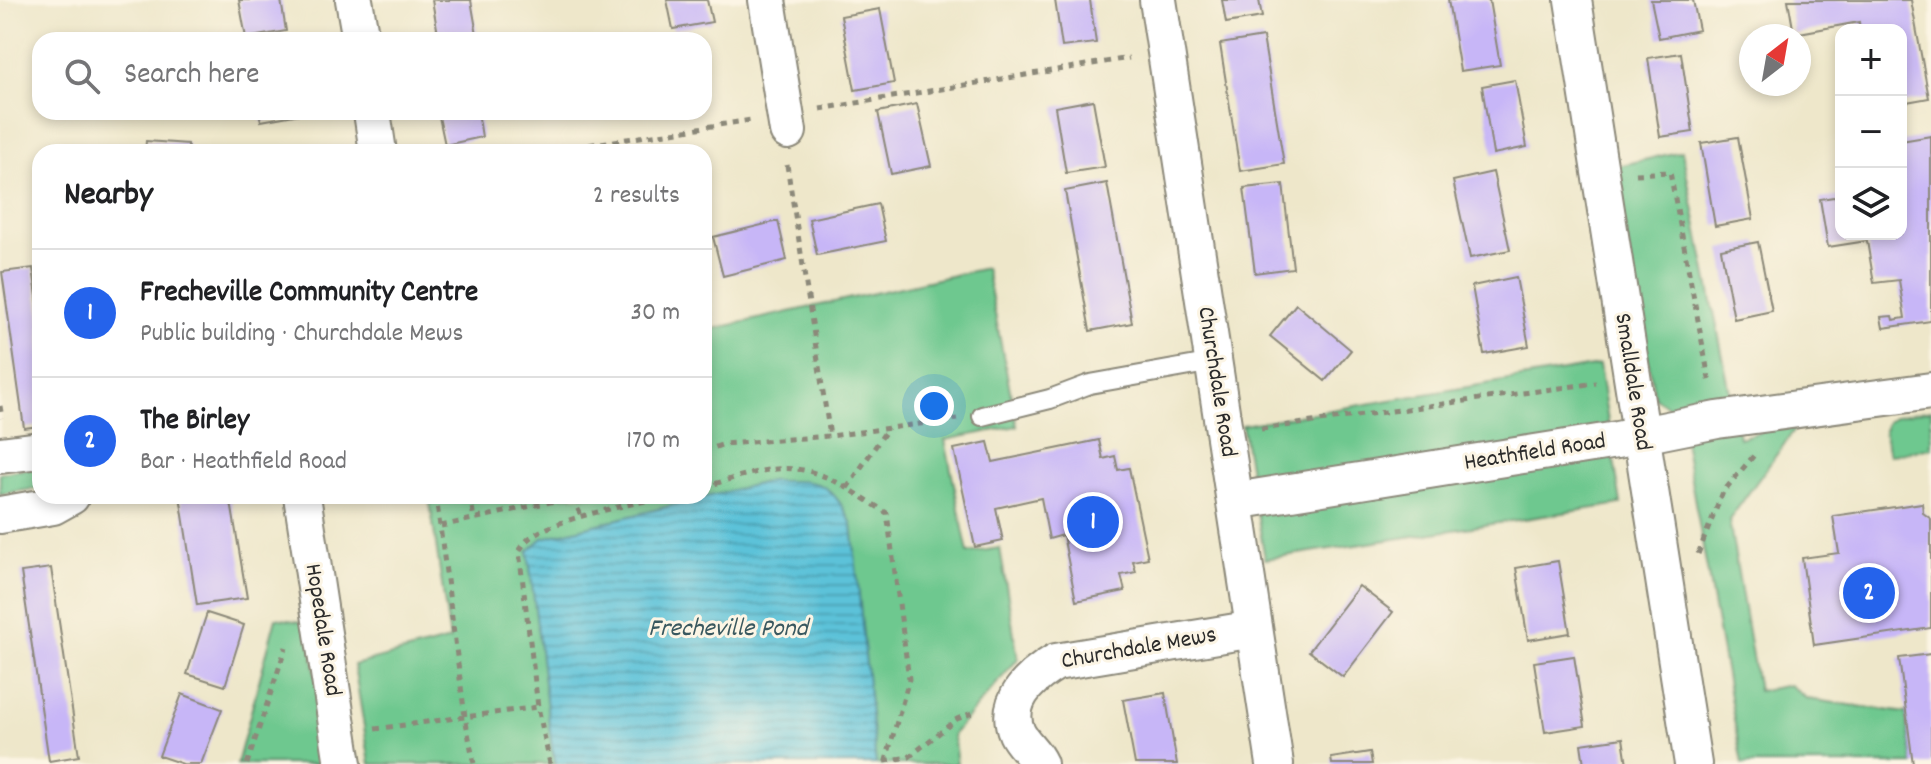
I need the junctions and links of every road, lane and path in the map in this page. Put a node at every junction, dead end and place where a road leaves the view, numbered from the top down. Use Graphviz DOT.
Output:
graph roads {
  1 [pos="354,0"];
  2 [pos="767,0"];
  3 [pos="1158,0"];
  4 [pos="1573,0"];
  5 [pos="360,32"];
  6 [pos="1166,51"];
  7 [pos="373,120"];
  8 [pos="787,123"];
  9 [pos="377,144"];
  10 [pos="610,144"];
  11 [pos="1601,176"];
  12 [pos="1213,362"];
  13 [pos="1631,379"];
  14 [pos="1931,391"];
  15 [pos="1791,412"];
  16 [pos="982,416"];
  17 [pos="1717,420"];
  18 [pos="889,427"];
  19 [pos="1224,434"];
  20 [pos="830,436"];
  21 [pos="1641,436"];
  22 [pos="712,448"];
  23 [pos="32,451"];
  24 [pos="0,455"];
  25 [pos="712,485"];
  26 [pos="847,488"];
  27 [pos="1235,501"];
  28 [pos="57,504"];
  29 [pos="303,504"];
  30 [pos="437,504"];
  31 [pos="471,504"];
  32 [pos="541,504"];
  33 [pos="577,504"];
  34 [pos="635,504"];
  35 [pos="0,515"];
  36 [pos="582,517"];
  37 [pos="474,518"];
  38 [pos="441,526"];
  39 [pos="1693,566"];
  40 [pos="1254,629"];
  41 [pos="288,644"];
  42 [pos="1018,698"];
  43 [pos="538,707"];
  44 [pos="465,717"];
  45 [pos="340,749"];
  46 [pos="885,762"];
  47 [pos="247,764"];
  48 [pos="474,764"];
  49 [pos="550,764"];
  50 [pos="1039,764"];
  51 [pos="1275,764"];
  52 [pos="1693,764"];
  1 -- 5 [label="street"];
  2 -- 8 [label="street"];
  3 -- 6 [label="street, Churchdale Road"];
  4 -- 11 [label="street, Smalldale Road"];
  6 -- 8 [label="path"];
  6 -- 12 [label="street, Churchdale Road"];
  7 -- 9 [label="street"];
  8 -- 10 [label="path"];
  8 -- 20 [label="path"];
  11 -- 13 [label="street, Smalldale Road"];
  11 -- 17 [label="path"];
  12 -- 16 [label="lane"];
  12 -- 19 [label="street, Churchdale Road"];
  13 -- 19 [label="path"];
  13 -- 21 [label="street, Smalldale Road"];
  14 -- 15 [label="street, Heathfield Road"];
  15 -- 17 [label="street, Heathfield Road"];
  15 -- 39 [label="path"];
  16 -- 18 [label="path"];
  17 -- 21 [label="street, Heathfield Road"];
  18 -- 20 [label="path"];
  18 -- 26 [label="path"];
  19 -- 27 [label="street, Churchdale Road"];
  20 -- 22 [label="path"];
  21 -- 27 [label="street, Heathfield Road"];
  21 -- 52 [label="street, Smalldale Road"];
  23 -- 24 [label="street"];
  25 -- 26 [label="path"];
  26 -- 46 [label="path"];
  27 -- 40 [label="street, Churchdale Road"];
  28 -- 35 [label="street"];
  29 -- 45 [label="street, Hopedale Road"];
  30 -- 38 [label="path"];
  31 -- 37 [label="path"];
  32 -- 37 [label="path"];
  33 -- 36 [label="path"];
  34 -- 36 [label="path"];
  36 -- 43 [label="path"];
  37 -- 38 [label="path"];
  38 -- 44 [label="path"];
  40 -- 42 [label="street, Churchdale Mews"];
  40 -- 51 [label="street, Churchdale Road"];
  41 -- 47 [label="path"];
  42 -- 46 [label="path"];
  42 -- 50 [label="street"];
  43 -- 44 [label="path"];
  43 -- 49 [label="path"];
  44 -- 45 [label="path"];
  44 -- 48 [label="path"];
}
